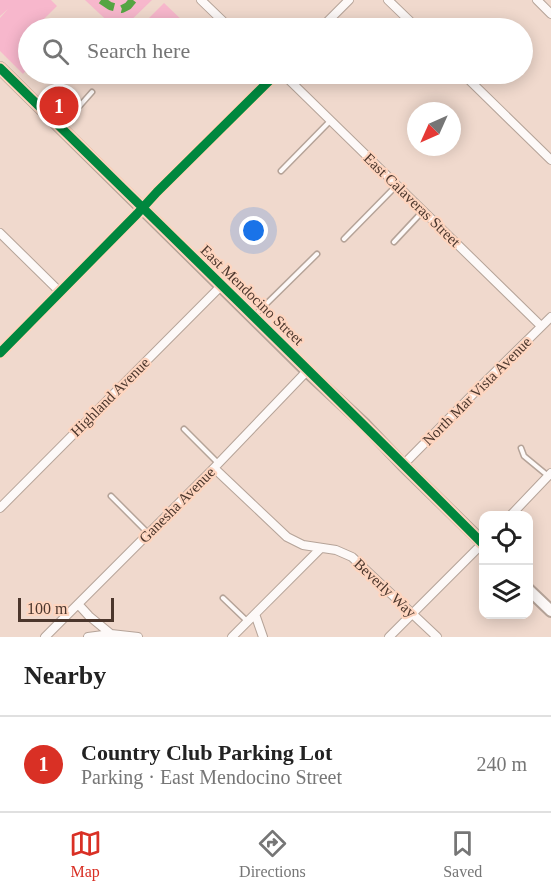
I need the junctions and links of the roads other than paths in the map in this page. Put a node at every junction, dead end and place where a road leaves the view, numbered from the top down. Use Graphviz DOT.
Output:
graph roads {
  1 [pos="201,0"];
  2 [pos="349,0"];
  3 [pos="388,0"];
  4 [pos="537,0"];
  5 [pos="551,14"];
  6 [pos="220,18"];
  7 [pos="331,18"];
  8 [pos="407,18"];
  9 [pos="0,68"];
  10 [pos="266,84"];
  11 [pos="293,84"];
  12 [pos="473,84"];
  13 [pos="92,92"];
  14 [pos="331,120"];
  15 [pos="61,127"];
  16 [pos="551,160"];
  17 [pos="281,171"];
  18 [pos="398,185"];
  19 [pos="142,208"];
  20 [pos="423,210"];
  21 [pos="0,233"];
  22 [pos="344,239"];
  23 [pos="394,242"];
  24 [pos="317,254"];
  25 [pos="221,286"];
  26 [pos="60,292"];
  27 [pos="254,317"];
  28 [pos="551,317"];
  29 [pos="541,326"];
  30 [pos="0,352"];
  31 [pos="308,371"];
  32 [pos="184,429"];
  33 [pos="521,448"];
  34 [pos="216,465"];
  35 [pos="403,465"];
  36 [pos="549,477"];
  37 [pos="111,496"];
  38 [pos="0,508"];
  39 [pos="515,511"];
  40 [pos="148,534"];
  41 [pos="479,539"];
  42 [pos="479,547"];
  43 [pos="321,548"];
  44 [pos="533,594"];
  45 [pos="223,598"];
  46 [pos="78,604"];
  47 [pos="551,611"];
  48 [pos="412,613"];
  49 [pos="255,614"];
  50 [pos="247,622"];
  51 [pos="111,634"];
  52 [pos="45,637"];
  53 [pos="88,637"];
  54 [pos="138,637"];
  55 [pos="232,637"];
  56 [pos="263,637"];
  57 [pos="389,637"];
  58 [pos="436,637"];
  1 -- 6 [label="street"];
  2 -- 7 [label="street"];
  3 -- 8 [label="street"];
  4 -- 5 [label="street"];
  9 -- 15 [label="street, East Mendocino Street"];
  10 -- 19 [label="street"];
  11 -- 14 [label="street, East Calaveras Street"];
  12 -- 16 [label="street"];
  13 -- 15 [label="lane"];
  14 -- 17 [label="lane"];
  14 -- 18 [label="street, East Calaveras Street"];
  15 -- 19 [label="street, East Mendocino Street"];
  18 -- 20 [label="street, East Calaveras Street"];
  18 -- 22 [label="lane"];
  19 -- 25 [label="street, East Mendocino Street"];
  19 -- 26 [label="street"];
  20 -- 23 [label="lane"];
  20 -- 29 [label="street, East Calaveras Street"];
  21 -- 26 [label="street"];
  24 -- 27 [label="lane"];
  25 -- 27 [label="street, East Mendocino Street"];
  25 -- 38 [label="street, Highland Avenue"];
  26 -- 30 [label="street"];
  27 -- 31 [label="street, East Mendocino Street"];
  28 -- 29 [label="street, North Mar Vista Avenue"];
  29 -- 35 [label="street, North Mar Vista Avenue"];
  31 -- 34 [label="street, Ganesha Avenue"];
  31 -- 35 [label="street, East Mendocino Street"];
  32 -- 34 [label="lane"];
  33 -- 36 [label="lane"];
  34 -- 40 [label="street, Ganesha Avenue"];
  34 -- 43 [label="street, Beverly Way"];
  35 -- 41 [label="street, East Mendocino Street"];
  36 -- 39 [label="street"];
  37 -- 40 [label="lane"];
  40 -- 46 [label="street, Ganesha Avenue"];
  42 -- 48 [label="street"];
  43 -- 48 [label="street, Beverly Way"];
  43 -- 49 [label="street"];
  44 -- 47 [label="street"];
  45 -- 50 [label="lane"];
  46 -- 51 [label="street"];
  46 -- 52 [label="street, Ganesha Avenue"];
  48 -- 57 [label="street"];
  48 -- 58 [label="street, Beverly Way"];
  49 -- 50 [label="street"];
  49 -- 56 [label="street"];
  50 -- 55 [label="street"];
  51 -- 53 [label="street"];
  51 -- 54 [label="street"];
}
